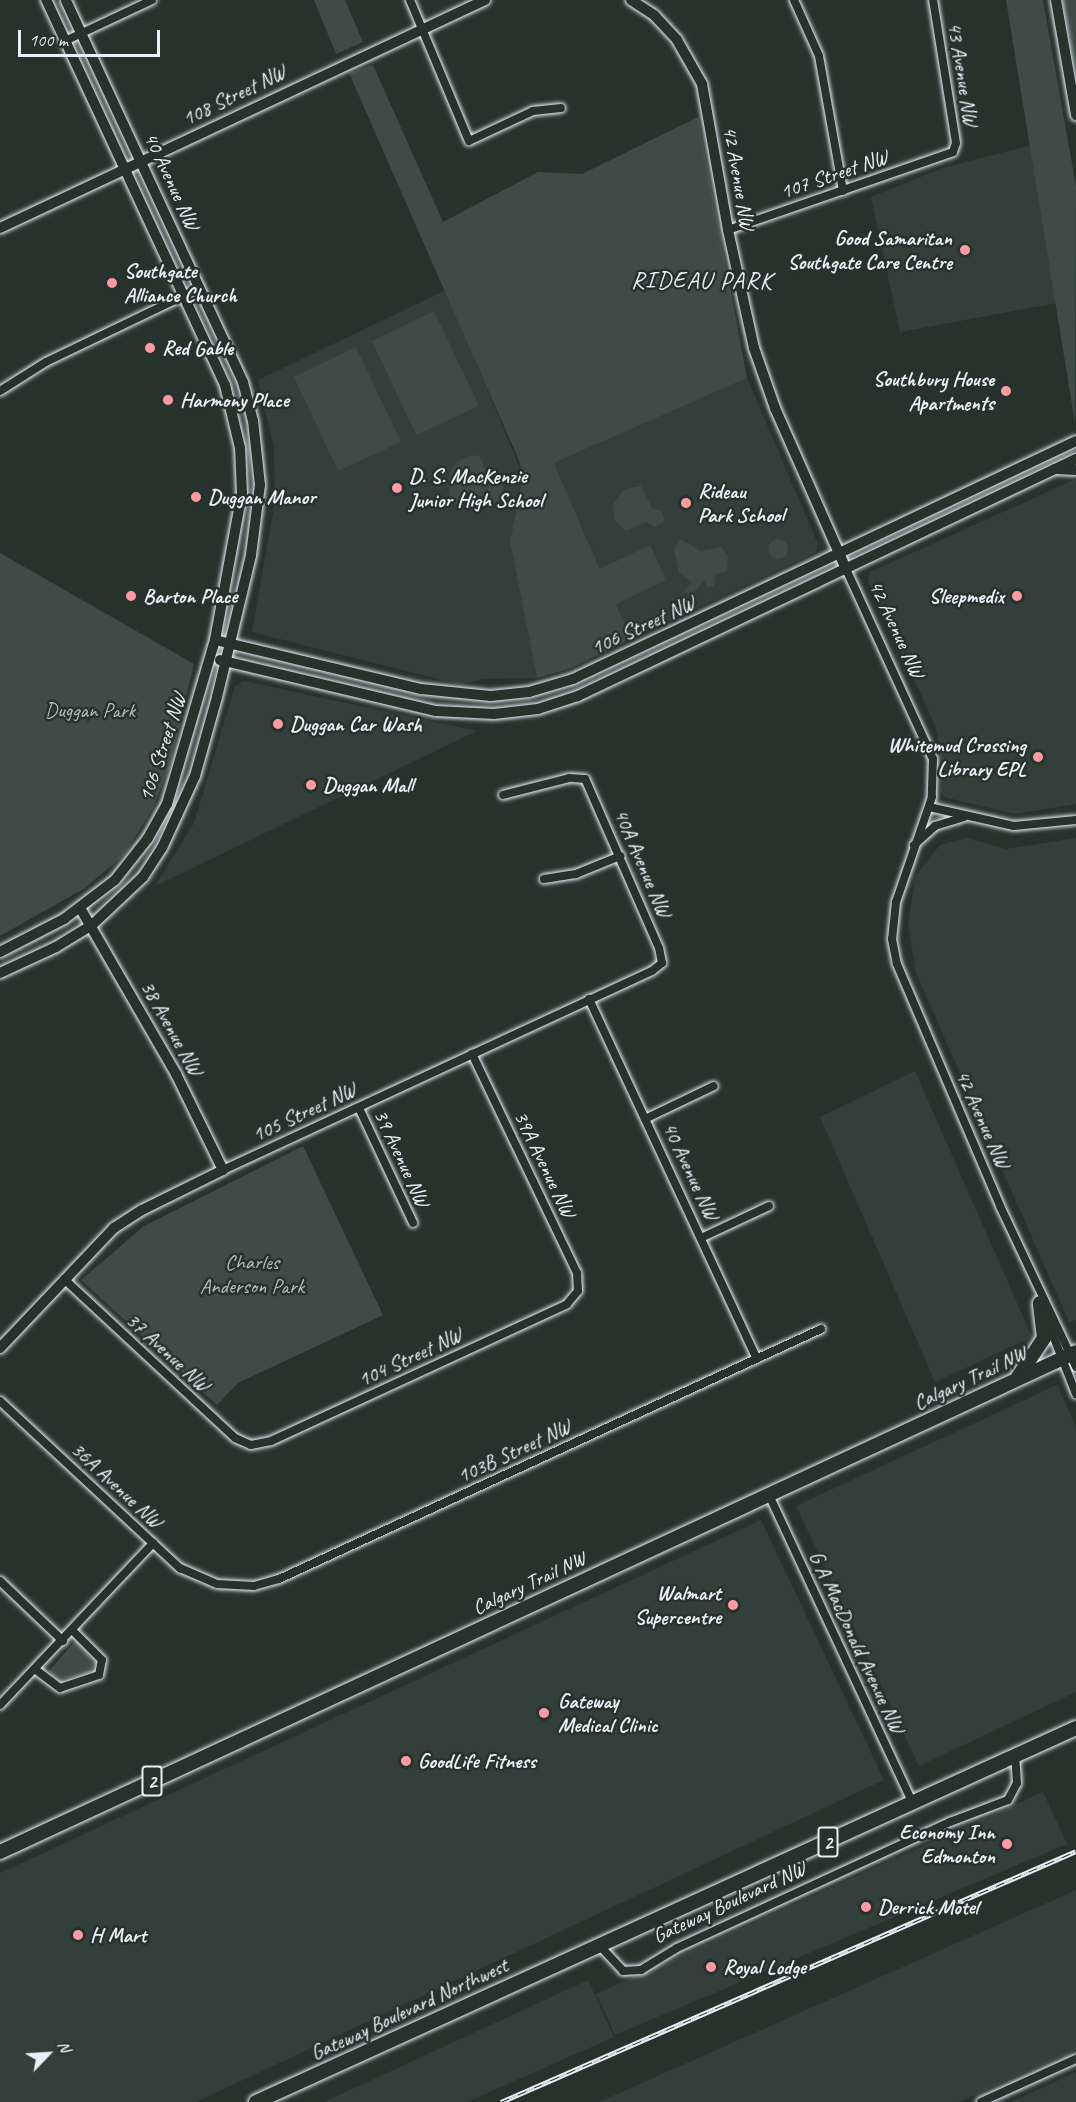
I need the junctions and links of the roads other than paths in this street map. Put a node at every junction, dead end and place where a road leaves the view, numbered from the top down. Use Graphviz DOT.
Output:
graph roads {
  1 [pos="46,0"];
  2 [pos="66,0"];
  3 [pos="152,0"];
  4 [pos="410,0"];
  5 [pos="486,0"];
  6 [pos="632,0"];
  7 [pos="794,0"];
  8 [pos="933,0"];
  9 [pos="1056,0"];
  10 [pos="423,30"];
  11 [pos="82,33"];
  12 [pos="65,41"];
  13 [pos="561,108"];
  14 [pos="1076,115"];
  15 [pos="953,152"];
  16 [pos="142,161"];
  17 [pos="125,168"];
  18 [pos="843,191"];
  19 [pos="0,228"];
  20 [pos="728,230"];
  21 [pos="200,288"];
  22 [pos="185,296"];
  23 [pos="0,391"];
  24 [pos="1076,441"];
  25 [pos="1076,459"];
  26 [pos="1055,469"];
  27 [pos="1076,470"];
  28 [pos="838,553"];
  29 [pos="846,569"];
  30 [pos="215,640"];
  31 [pos="231,644"];
  32 [pos="211,657"];
  33 [pos="226,661"];
  34 [pos="503,795"];
  35 [pos="929,807"];
  36 [pos="967,816"];
  37 [pos="1076,820"];
  38 [pos="910,850"];
  39 [pos="620,856"];
  40 [pos="544,879"];
  41 [pos="80,908"];
  42 [pos="92,925"];
  43 [pos="0,952"];
  44 [pos="662,963"];
  45 [pos="0,973"];
  46 [pos="589,999"];
  47 [pos="472,1054"];
  48 [pos="714,1086"];
  49 [pos="359,1108"];
  50 [pos="645,1119"];
  51 [pos="223,1170"];
  52 [pos="770,1206"];
  53 [pos="413,1223"];
  54 [pos="701,1238"];
  55 [pos="64,1280"];
  56 [pos="1036,1286"];
  57 [pos="578,1291"];
  58 [pos="1040,1304"];
  59 [pos="821,1329"];
  60 [pos="0,1348"];
  61 [pos="1071,1358"];
  62 [pos="757,1359"];
  63 [pos="1015,1381"];
  64 [pos="1076,1394"];
  65 [pos="0,1401"];
  66 [pos="251,1445"];
  67 [pos="769,1495"];
  68 [pos="153,1544"];
  69 [pos="0,1581"];
  70 [pos="217,1584"];
  71 [pos="73,1631"];
  72 [pos="63,1641"];
  73 [pos="36,1670"];
  74 [pos="0,1706"];
  75 [pos="1076,1728"];
  76 [pos="1015,1757"];
  77 [pos="913,1804"];
  78 [pos="0,1852"];
  79 [pos="599,1945"];
  80 [pos="579,1954"];
  81 [pos="1076,2059"];
  82 [pos="256,2102"];
  83 [pos="981,2102"];
  1 -- 12 [label="street, 40 Avenue NW"];
  2 -- 11 [label="street, 40 Avenue NW"];
  3 -- 11 [label="street"];
  4 -- 10 [label="street"];
  5 -- 10 [label="street, 108 Street NW"];
  6 -- 20 [label="street, 42 Avenue NW"];
  7 -- 18 [label="street"];
  8 -- 15 [label="street, 43 Avenue NW"];
  9 -- 14 [label="street"];
  10 -- 13 [label="street"];
  10 -- 16 [label="street, 108 Street NW"];
  11 -- 12 [label="street"];
  11 -- 16 [label="street, 40 Avenue NW"];
  12 -- 17 [label="street, 40 Avenue NW"];
  15 -- 18 [label="street, 107 Street NW"];
  16 -- 17 [label="street, 108 Street NW"];
  16 -- 21 [label="street, 40 Avenue NW"];
  17 -- 19 [label="street, 108 Street NW"];
  17 -- 22 [label="street, 40 Avenue NW"];
  18 -- 20 [label="street, 107 Street NW"];
  20 -- 28 [label="street, 42 Avenue NW"];
  21 -- 22 [label="street"];
  21 -- 31 [label="street, 40 Avenue NW"];
  22 -- 23 [label="street"];
  22 -- 30 [label="street, 40 Avenue NW"];
  24 -- 28 [label="street, 106 Street NW"];
  25 -- 26 [label="street, 106 Street NW"];
  26 -- 27 [label="street"];
  26 -- 29 [label="street, 106 Street NW"];
  28 -- 29 [label="street, 42 Avenue NW"];
  28 -- 31 [label="street, 106 Street NW"];
  29 -- 33 [label="street, 106 Street NW"];
  29 -- 35 [label="street, 42 Avenue NW"];
  30 -- 31 [label="street, 106 Street NW"];
  30 -- 32 [label="street, 106 Street NW"];
  31 -- 33 [label="street, 40 Avenue NW"];
  32 -- 33 [label="street, 106 Street NW"];
  32 -- 41 [label="street, 106 Street NW"];
  33 -- 42 [label="street, 106 Street NW"];
  34 -- 39 [label="street, 40A Avenue NW"];
  35 -- 36 [label="street"];
  35 -- 38 [label="street, 42 Avenue NW"];
  36 -- 37 [label="street"];
  36 -- 38 [label="street"];
  38 -- 56 [label="street, 42 Avenue NW"];
  39 -- 40 [label="street"];
  39 -- 44 [label="street, 40A Avenue NW"];
  41 -- 42 [label="street, 38 Avenue NW"];
  41 -- 43 [label="street, 106 Street NW"];
  42 -- 45 [label="street, 106 Street NW"];
  42 -- 51 [label="street, 38 Avenue NW"];
  44 -- 46 [label="street, 105 Street NW"];
  46 -- 47 [label="street, 105 Street NW"];
  46 -- 50 [label="street, 40 Avenue NW"];
  47 -- 49 [label="street, 105 Street NW"];
  47 -- 57 [label="street, 39A Avenue NW"];
  48 -- 50 [label="street"];
  49 -- 51 [label="street, 105 Street NW"];
  49 -- 53 [label="street, 39 Avenue NW"];
  50 -- 54 [label="street, 40 Avenue NW"];
  51 -- 55 [label="street, 105 Street NW"];
  52 -- 54 [label="street"];
  54 -- 62 [label="street, 40 Avenue NW"];
  55 -- 60 [label="street, 105 Street NW"];
  55 -- 66 [label="street, 37 Avenue NW"];
  56 -- 58 [label="street, 42 Avenue NW"];
  56 -- 61 [label="street, 42 Avenue NW"];
  57 -- 66 [label="street, 104 Street NW"];
  58 -- 61 [label="street, 42 Avenue NW"];
  58 -- 63 [label="highway"];
  59 -- 62 [label="street, 103B Street NW"];
  61 -- 63 [label="highway, Calgary Trail NW / 2"];
  61 -- 64 [label="street, 42 Avenue NW"];
  62 -- 70 [label="street, 103B Street NW"];
  63 -- 67 [label="highway, Calgary Trail NW / 2"];
  65 -- 68 [label="street, 36A Avenue NW"];
  67 -- 77 [label="street, G A MacDonald Avenue NW"];
  67 -- 78 [label="highway, Calgary Trail NW / 2"];
  68 -- 70 [label="street, 36A Avenue NW"];
  68 -- 71 [label="street"];
  69 -- 72 [label="street"];
  71 -- 72 [label="street"];
  71 -- 73 [label="street"];
  72 -- 73 [label="street"];
  73 -- 74 [label="street"];
  75 -- 76 [label="highway, Gateway Boulevard NW / 2"];
  76 -- 77 [label="highway, Gateway Boulevard NW / 2"];
  76 -- 79 [label="street, Gateway Boulevard NW"];
  77 -- 79 [label="highway, Gateway Boulevard NW / 2"];
  79 -- 80 [label="highway, Gateway Boulevard NW / 2"];
  80 -- 82 [label="highway, Gateway Boulevard Northwest / 2"];
  81 -- 83 [label="street"];
}
